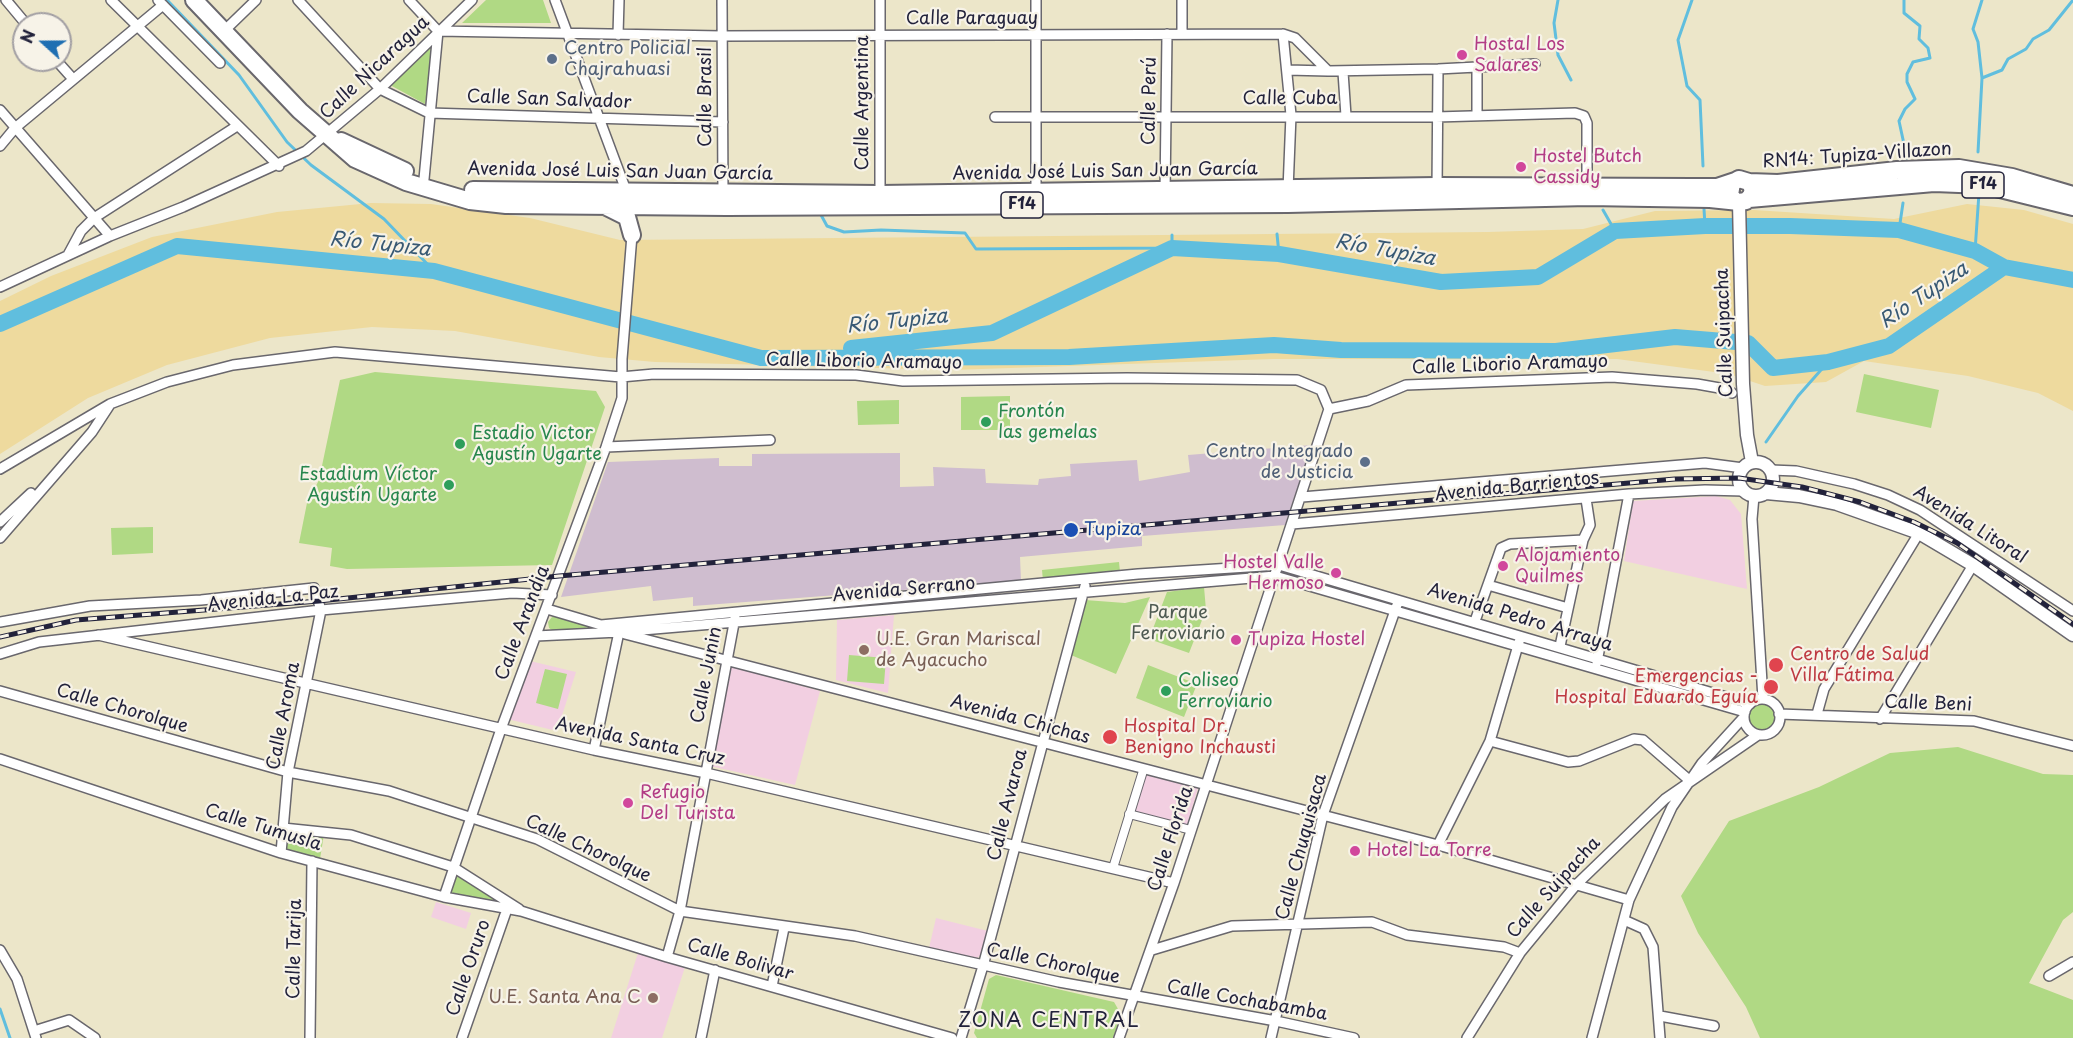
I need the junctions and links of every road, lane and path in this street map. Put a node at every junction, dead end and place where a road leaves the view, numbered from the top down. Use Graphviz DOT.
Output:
graph roads {
  1 [pos="6,0"];
  2 [pos="111,0"];
  3 [pos="194,0"];
  4 [pos="256,0"];
  5 [pos="298,0"];
  6 [pos="409,0"];
  7 [pos="472,0"];
  8 [pos="555,0"];
  9 [pos="619,0"];
  10 [pos="722,0"];
  11 [pos="880,0"];
  12 [pos="1036,0"];
  13 [pos="1182,0"];
  14 [pos="160,3"];
  15 [pos="16,12"];
  16 [pos="137,26"];
  17 [pos="224,31"];
  18 [pos="438,31"];
  19 [pos="1167,34"];
  20 [pos="1182,34"];
  21 [pos="1283,34"];
  22 [pos="567,35"];
  23 [pos="618,35"];
  24 [pos="879,35"];
  25 [pos="1036,35"];
  26 [pos="722,36"];
  27 [pos="219,63"];
  28 [pos="1534,64"];
  29 [pos="1477,67"];
  30 [pos="1438,69"];
  31 [pos="1287,70"];
  32 [pos="1328,71"];
  33 [pos="67,72"];
  34 [pos="1343,72"];
  35 [pos="73,79"];
  36 [pos="380,89"];
  37 [pos="0,110"];
  38 [pos="429,112"];
  39 [pos="1291,115"];
  40 [pos="1166,116"];
  41 [pos="1346,116"];
  42 [pos="1477,116"];
  43 [pos="995,117"];
  44 [pos="1036,117"];
  45 [pos="1436,117"];
  46 [pos="601,118"];
  47 [pos="723,122"];
  48 [pos="237,126"];
  49 [pos="15,128"];
  50 [pos="326,135"];
  51 [pos="0,146"];
  52 [pos="279,166"];
  53 [pos="424,179"];
  54 [pos="2004,182"];
  55 [pos="1587,191"];
  56 [pos="627,193"];
  57 [pos="1437,193"];
  58 [pos="1741,193"];
  59 [pos="723,194"];
  60 [pos="2073,195"];
  61 [pos="1165,197"];
  62 [pos="1288,197"];
  63 [pos="1036,198"];
  64 [pos="880,200"];
  65 [pos="598,204"];
  66 [pos="663,206"];
  67 [pos="2073,207"];
  68 [pos="94,218"];
  69 [pos="110,236"];
  70 [pos="632,236"];
  71 [pos="68,256"];
  72 [pos="0,287"];
  73 [pos="621,377"];
  74 [pos="1732,393"];
  75 [pos="110,404"];
  76 [pos="1329,409"];
  77 [pos="770,440"];
  78 [pos="606,447"];
  79 [pos="1748,465"];
  80 [pos="60,467"];
  81 [pos="0,469"];
  82 [pos="1771,470"];
  83 [pos="1755,493"];
  84 [pos="1629,495"];
  85 [pos="1302,496"];
  86 [pos="1586,499"];
  87 [pos="0,522"];
  88 [pos="1293,525"];
  89 [pos="1918,533"];
  90 [pos="0,538"];
  91 [pos="1583,540"];
  92 [pos="1279,565"];
  93 [pos="1973,565"];
  94 [pos="1275,576"];
  95 [pos="1086,580"];
  96 [pos="1488,585"];
  97 [pos="314,588"];
  98 [pos="1084,591"];
  99 [pos="552,596"];
  100 [pos="1397,604"];
  101 [pos="1568,608"];
  102 [pos="547,609"];
  103 [pos="321,610"];
  104 [pos="735,611"];
  105 [pos="2073,611"];
  106 [pos="1475,621"];
  107 [pos="0,622"];
  108 [pos="734,622"];
  109 [pos="619,628"];
  110 [pos="98,634"];
  111 [pos="2073,635"];
  112 [pos="536,636"];
  113 [pos="1521,636"];
  114 [pos="1517,646"];
  115 [pos="1560,646"];
  116 [pos="0,654"];
  117 [pos="727,660"];
  118 [pos="1597,663"];
  119 [pos="308,683"];
  120 [pos="0,691"];
  121 [pos="1762,699"];
  122 [pos="1747,711"];
  123 [pos="1779,714"];
  124 [pos="1817,714"];
  125 [pos="1880,719"];
  126 [pos="501,729"];
  127 [pos="1758,735"];
  128 [pos="1042,741"];
  129 [pos="1490,741"];
  130 [pos="2073,746"];
  131 [pos="594,750"];
  132 [pos="0,759"];
  133 [pos="1143,771"];
  134 [pos="288,772"];
  135 [pos="706,773"];
  136 [pos="1689,780"];
  137 [pos="1206,786"];
  138 [pos="1129,814"];
  139 [pos="1323,815"];
  140 [pos="469,818"];
  141 [pos="283,828"];
  142 [pos="1191,830"];
  143 [pos="1016,845"];
  144 [pos="1438,845"];
  145 [pos="281,853"];
  146 [pos="312,861"];
  147 [pos="453,867"];
  148 [pos="1113,868"];
  149 [pos="1174,883"];
  150 [pos="1576,885"];
  151 [pos="444,897"];
  152 [pos="1629,900"];
  153 [pos="507,909"];
  154 [pos="680,910"];
  155 [pos="521,911"];
  156 [pos="1624,920"];
  157 [pos="1298,924"];
  158 [pos="784,928"];
  159 [pos="0,950"];
  160 [pos="1152,950"];
  161 [pos="1520,953"];
  162 [pos="667,957"];
  163 [pos="2073,962"];
  164 [pos="983,966"];
  165 [pos="715,970"];
  166 [pos="2049,976"];
  167 [pos="772,986"];
  168 [pos="1134,997"];
  169 [pos="1660,1016"];
  170 [pos="1276,1021"];
  171 [pos="1714,1026"];
  172 [pos="35,1034"];
  173 [pos="95,1038"];
  174 [pos="310,1038"];
  175 [pos="462,1038"];
  176 [pos="701,1038"];
  177 [pos="952,1038"];
  178 [pos="961,1038"];
  179 [pos="1119,1038"];
  180 [pos="1271,1038"];
  181 [pos="1354,1038"];
  182 [pos="1467,1038"];
  183 [pos="1592,1038"];
  184 [pos="1660,1038"];
  1 -- 15 [label="street"];
  2 -- 16 [label="street"];
  3 -- 17 [label="highway"];
  4 -- 17 [label="street"];
  5 -- 36 [label="street"];
  6 -- 18 [label="street"];
  7 -- 18 [label="street, Calle Nicaragua"];
  8 -- 22 [label="street"];
  9 -- 23 [label="street"];
  10 -- 26 [label="street, Calle Brasil"];
  11 -- 24 [label="street, Calle Argentina"];
  12 -- 25 [label="street"];
  13 -- 20 [label="street"];
  14 -- 16 [label="street"];
  14 -- 27 [label="street"];
  16 -- 35 [label="street"];
  16 -- 48 [label="street"];
  17 -- 50 [label="highway"];
  18 -- 22 [label="street, Calle Paraguay"];
  18 -- 36 [label="street, Calle Nicaragua"];
  18 -- 38 [label="street"];
  19 -- 20 [label="street, Calle Paraguay"];
  19 -- 25 [label="street, Calle Paraguay"];
  19 -- 40 [label="street, Calle Perú"];
  20 -- 21 [label="street, Calle Paraguay"];
  21 -- 31 [label="street"];
  21 -- 32 [label="street"];
  22 -- 23 [label="street, Calle Paraguay"];
  22 -- 46 [label="street"];
  23 -- 26 [label="street, Calle Paraguay"];
  24 -- 25 [label="street, Calle Paraguay"];
  24 -- 26 [label="street, Calle Paraguay"];
  24 -- 64 [label="street, Calle Argentina"];
  25 -- 44 [label="street"];
  26 -- 47 [label="street, Calle Brasil"];
  28 -- 29 [label="street"];
  29 -- 30 [label="street"];
  29 -- 42 [label="street"];
  30 -- 34 [label="street"];
  30 -- 45 [label="street"];
  31 -- 32 [label="street"];
  31 -- 39 [label="street"];
  32 -- 34 [label="street"];
  33 -- 35 [label="street"];
  34 -- 41 [label="street"];
  35 -- 49 [label="street"];
  36 -- 38 [label="street, Calle San Salvador"];
  36 -- 50 [label="street, Calle Nicaragua"];
  37 -- 49 [label="street"];
  38 -- 46 [label="street, Calle San Salvador"];
  38 -- 53 [label="street"];
  39 -- 40 [label="street, Calle Cuba"];
  39 -- 41 [label="street, Calle Cuba"];
  39 -- 62 [label="street"];
  40 -- 44 [label="street, Calle Cuba"];
  40 -- 61 [label="street, Calle Perú"];
  41 -- 45 [label="street, Calle Cuba"];
  42 -- 45 [label="street, Calle Cuba"];
  42 -- 55 [label="street, Calle Cuba"];
  43 -- 44 [label="street, Calle Cuba"];
  44 -- 63 [label="street"];
  45 -- 57 [label="street"];
  46 -- 47 [label="street, Calle San Salvador"];
  46 -- 56 [label="street"];
  47 -- 59 [label="street, Calle Brasil"];
  48 -- 52 [label="street"];
  48 -- 68 [label="street"];
  49 -- 51 [label="street"];
  49 -- 68 [label="street"];
  50 -- 52 [label="street, Calle Nicaragua"];
  50 -- 53 [label="highway, Avenida José Luis San Juan García / F14"];
  50 -- 65 [label="highway, Avenida José Luis San Juan García / F14"];
  52 -- 69 [label="street, Calle Nicaragua"];
  53 -- 56 [label="highway, Avenida José Luis San Juan García / F14"];
  54 -- 58 [label="highway, RN14: Tupiza-Villazon / F14"];
  54 -- 60 [label="highway, RN14: Tupiza-Villazon / F14"];
  54 -- 67 [label="highway, RN14: Tupiza-Villazon / F14"];
  55 -- 57 [label="highway, Avenida José Luis San Juan García / F14"];
  55 -- 58 [label="highway, Avenida José Luis San Juan García / F14"];
  56 -- 59 [label="highway, Avenida José Luis San Juan García / F14"];
  57 -- 62 [label="highway, Avenida José Luis San Juan García / F14"];
  58 -- 79 [label="street, Calle Suipacha"];
  59 -- 64 [label="highway, Avenida José Luis San Juan García / F14"];
  61 -- 62 [label="highway, Avenida José Luis San Juan García / F14"];
  61 -- 63 [label="highway, Avenida José Luis San Juan García / F14"];
  63 -- 64 [label="highway, Avenida José Luis San Juan García / F14"];
  64 -- 66 [label="highway, Avenida José Luis San Juan García / F14"];
  65 -- 66 [label="highway, Avenida José Luis San Juan García / F14"];
  65 -- 70 [label="highway"];
  66 -- 70 [label="highway"];
  68 -- 69 [label="street"];
  68 -- 71 [label="street"];
  69 -- 71 [label="street, Calle Nicaragua"];
  70 -- 73 [label="street, Calle Arandia"];
  71 -- 72 [label="street, Calle Nicaragua"];
  73 -- 75 [label="street, Calle Liborio Aramayo"];
  73 -- 76 [label="street, Calle Liborio Aramayo"];
  73 -- 78 [label="street, Calle Arandia"];
  74 -- 76 [label="street, Calle Liborio Aramayo"];
  75 -- 80 [label="street"];
  75 -- 81 [label="street, Calle Liborio Aramayo"];
  76 -- 85 [label="street, Calle Florida"];
  77 -- 78 [label="street"];
  78 -- 99 [label="street, Calle Arandia"];
  79 -- 82 [label="street"];
  79 -- 83 [label="street"];
  79 -- 85 [label="street, Avenida Barrientos"];
  80 -- 87 [label="street"];
  80 -- 90 [label="street"];
  82 -- 83 [label="street"];
  82 -- 105 [label="street, Avenida Litoral"];
  83 -- 84 [label="street, Avenida Barrientos"];
  83 -- 89 [label="street, Avenida Barrientos"];
  83 -- 121 [label="street"];
  84 -- 86 [label="street, Avenida Barrientos"];
  84 -- 118 [label="street"];
  85 -- 88 [label="street, Calle Florida"];
  86 -- 88 [label="street, Avenida Barrientos"];
  86 -- 91 [label="street"];
  88 -- 92 [label="street, Calle Florida"];
  89 -- 93 [label="street, Avenida Barrientos"];
  89 -- 124 [label="street"];
  91 -- 96 [label="street"];
  91 -- 101 [label="street"];
  92 -- 94 [label="street, Calle Florida"];
  92 -- 95 [label="street, Avenida Serrano"];
  92 -- 100 [label="street, Avenida Pedro Arraya"];
  93 -- 111 [label="street, Avenida Barrientos"];
  93 -- 125 [label="street"];
  94 -- 98 [label="street, Avenida Serrano"];
  94 -- 100 [label="street, Avenida Pedro Arraya"];
  94 -- 137 [label="street, Calle Florida"];
  95 -- 98 [label="street, Calle Avaroa"];
  95 -- 104 [label="street, Avenida Serrano"];
  96 -- 101 [label="street"];
  96 -- 106 [label="street"];
  97 -- 103 [label="street, Calle Aroma"];
  97 -- 107 [label="street, Avenida La Paz"];
  98 -- 108 [label="street, Avenida Serrano"];
  98 -- 128 [label="street, Calle Avaroa"];
  99 -- 102 [label="street, Calle Arandia"];
  99 -- 103 [label="street, Avenida La Paz"];
  100 -- 106 [label="street, Avenida Pedro Arraya"];
  100 -- 114 [label="street, Avenida Pedro Arraya"];
  100 -- 139 [label="street, Calle Chuquisaca"];
  101 -- 115 [label="street"];
  102 -- 109 [label="street, Avenida Serrano"];
  102 -- 112 [label="street, Calle Arandia"];
  103 -- 110 [label="street, Avenida La Paz"];
  103 -- 119 [label="street, Calle Aroma"];
  104 -- 108 [label="street, Calle Junin"];
  104 -- 109 [label="street, Avenida Serrano"];
  106 -- 113 [label="street, Avenida Pedro Arraya"];
  108 -- 109 [label="street, Avenida Serrano"];
  108 -- 117 [label="street, Calle Junin"];
  109 -- 112 [label="street, Avenida Serrano"];
  109 -- 117 [label="street, Avenida Chichas"];
  109 -- 131 [label="street"];
  110 -- 116 [label="street, Avenida La Paz"];
  110 -- 119 [label="street, Avenida Santa Cruz"];
  112 -- 126 [label="street, Calle Arandia"];
  113 -- 114 [label="street"];
  113 -- 115 [label="street, Avenida Pedro Arraya"];
  114 -- 118 [label="street, Avenida Pedro Arraya"];
  114 -- 129 [label="street"];
  115 -- 118 [label="street, Avenida Pedro Arraya"];
  117 -- 128 [label="street, Avenida Chichas"];
  117 -- 135 [label="street, Calle Junin"];
  118 -- 122 [label="street, Avenida Pedro Arraya"];
  119 -- 126 [label="street, Avenida Santa Cruz"];
  119 -- 134 [label="street, Calle Aroma"];
  120 -- 134 [label="street, Calle Chorolque"];
  121 -- 122 [label="street"];
  121 -- 123 [label="street"];
  122 -- 127 [label="street"];
  122 -- 136 [label="street, Calle Suipacha"];
  123 -- 124 [label="street, Calle Beni"];
  123 -- 127 [label="street"];
  124 -- 125 [label="street, Calle Beni"];
  125 -- 130 [label="street, Calle Beni"];
  126 -- 131 [label="street, Avenida Santa Cruz"];
  126 -- 140 [label="street, Calle Arandia"];
  127 -- 136 [label="street, Calle Suipacha"];
  128 -- 133 [label="street, Avenida Chichas"];
  128 -- 143 [label="street, Calle Avaroa"];
  129 -- 136 [label="street"];
  129 -- 144 [label="street"];
  131 -- 135 [label="street, Avenida Santa Cruz"];
  132 -- 145 [label="street, Calle Tumusla"];
  133 -- 137 [label="street, Avenida Chichas"];
  133 -- 138 [label="street"];
  134 -- 140 [label="street, Calle Chorolque"];
  134 -- 141 [label="street, Calle Aroma"];
  135 -- 143 [label="street, Avenida Santa Cruz"];
  135 -- 154 [label="street, Calle Junin"];
  136 -- 150 [label="street, Calle Suipacha"];
  136 -- 152 [label="street"];
  137 -- 139 [label="street, Avenida Chichas"];
  137 -- 142 [label="street, Calle Florida"];
  138 -- 142 [label="street"];
  138 -- 148 [label="street"];
  139 -- 144 [label="street, Avenida Chichas"];
  139 -- 157 [label="street, Calle Chuquisaca"];
  140 -- 147 [label="street, Calle Arandia"];
  140 -- 154 [label="street, Calle Chorolque"];
  141 -- 145 [label="street, Calle Aroma"];
  141 -- 147 [label="street"];
  142 -- 149 [label="street, Calle Florida"];
  143 -- 148 [label="street, Avenida Santa Cruz"];
  143 -- 164 [label="street, Calle Avaroa"];
  144 -- 150 [label="street, Avenida Chichas"];
  145 -- 146 [label="street, Calle Tumusla"];
  146 -- 151 [label="street, Calle Tumusla"];
  146 -- 174 [label="street, Calle Tarija"];
  147 -- 151 [label="street, Calle Arandia"];
  147 -- 155 [label="street"];
  148 -- 149 [label="street, Avenida Santa Cruz"];
  149 -- 160 [label="street, Calle Florida"];
  150 -- 152 [label="street, Avenida Chichas"];
  150 -- 161 [label="street, Calle Suipacha"];
  151 -- 153 [label="street, Calle Tumusla"];
  152 -- 156 [label="street"];
  153 -- 155 [label="street, Calle Tumusla"];
  153 -- 175 [label="street, Calle Oruro"];
  154 -- 158 [label="street, Calle Chorolque"];
  154 -- 162 [label="street, Calle Junin"];
  155 -- 162 [label="street, Calle Bolivar"];
  156 -- 169 [label="street"];
  156 -- 183 [label="street"];
  157 -- 160 [label="street"];
  157 -- 161 [label="street"];
  157 -- 170 [label="street, Calle Chuquisaca"];
  158 -- 164 [label="street, Calle Chorolque"];
  158 -- 167 [label="street"];
  159 -- 172 [label="street"];
  160 -- 168 [label="street, Calle Florida"];
  161 -- 182 [label="street, Calle Suipacha"];
  162 -- 165 [label="street, Calle Bolivar"];
  163 -- 166 [label="street"];
  164 -- 168 [label="street, Calle Chorolque"];
  164 -- 178 [label="street, Calle Avaroa"];
  165 -- 167 [label="street, Calle Bolivar"];
  165 -- 176 [label="street"];
  167 -- 177 [label="street, Calle Bolivar"];
  168 -- 170 [label="street, Calle Cochabamba"];
  168 -- 179 [label="street, Calle Florida"];
  169 -- 171 [label="street"];
  169 -- 184 [label="street"];
  170 -- 180 [label="street, Calle Chuquisaca"];
  170 -- 181 [label="street, Calle Cochabamba"];
  172 -- 173 [label="street"];
}
